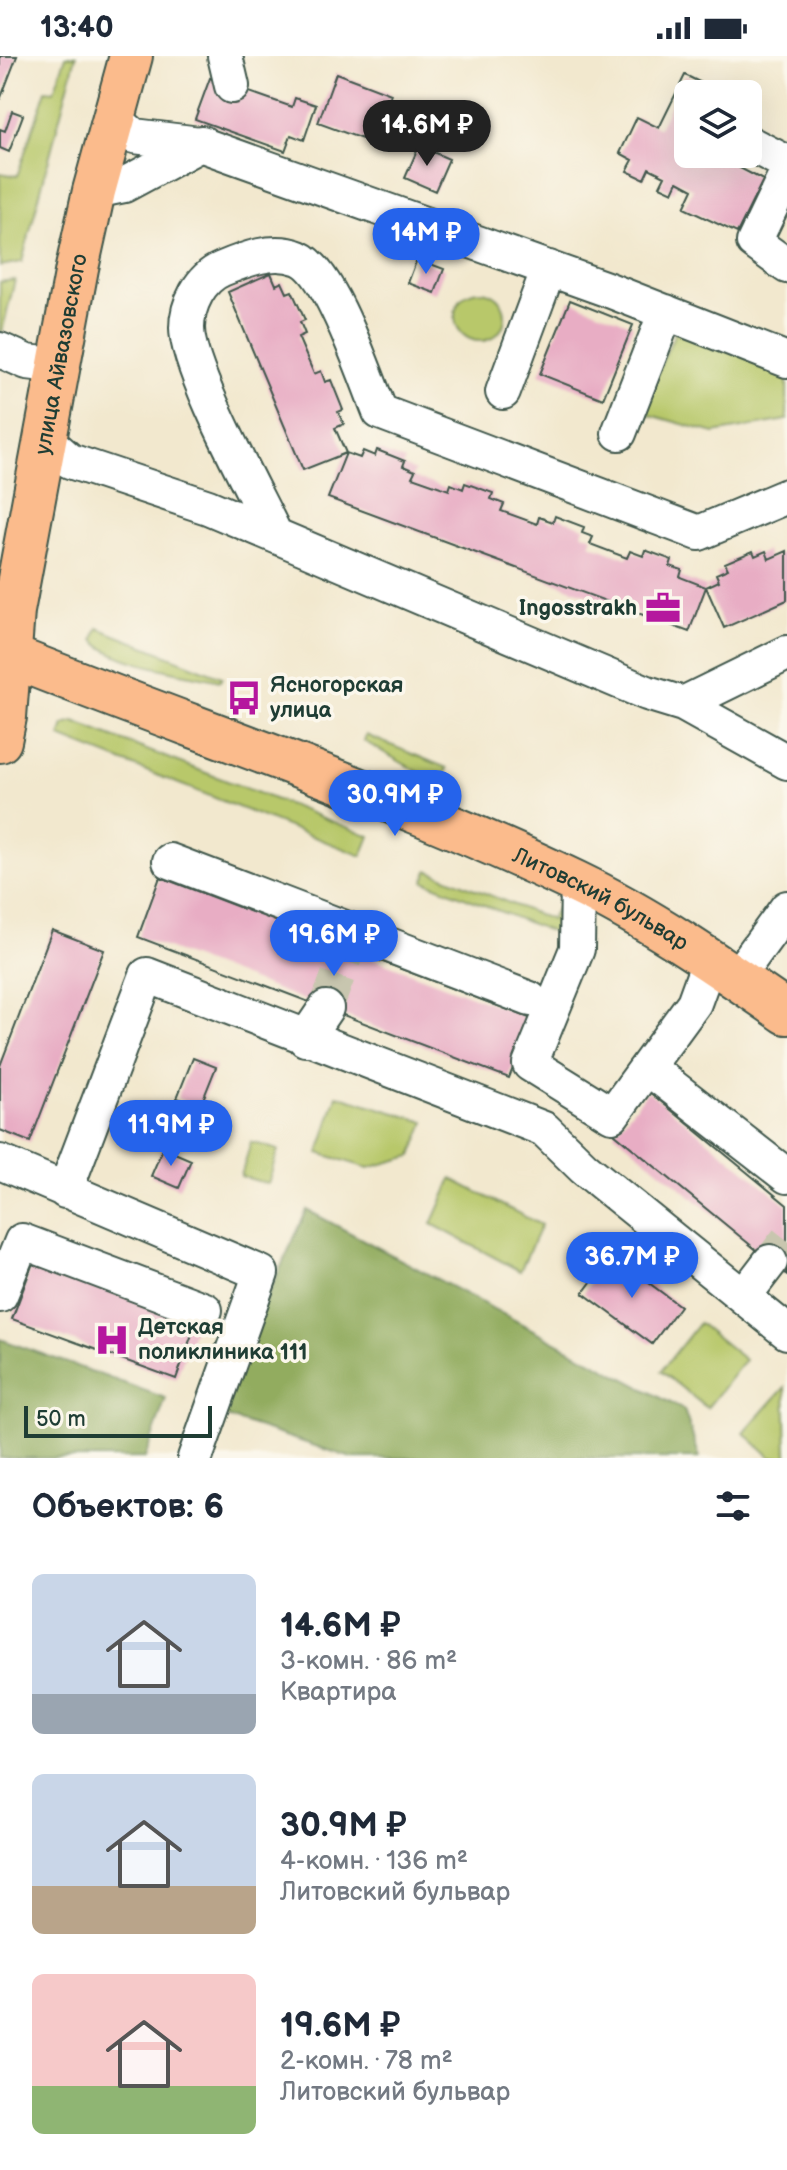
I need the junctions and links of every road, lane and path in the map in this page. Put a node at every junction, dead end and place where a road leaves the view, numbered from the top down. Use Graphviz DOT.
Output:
graph roads {
  1 [pos="131,56"];
  2 [pos="113,118"];
  3 [pos="209,136"];
  4 [pos="762,150"];
  5 [pos="787,163"];
  6 [pos="787,173"];
  7 [pos="94,191"];
  8 [pos="787,266"];
  9 [pos="549,268"];
  10 [pos="666,312"];
  11 [pos="0,350"];
  12 [pos="787,360"];
  13 [pos="61,366"];
  14 [pos="503,392"];
  15 [pos="619,433"];
  16 [pos="46,440"];
  17 [pos="787,496"];
  18 [pos="275,535"];
  19 [pos="787,653"];
  20 [pos="5,654"];
  21 [pos="683,704"];
  22 [pos="0,741"];
  23 [pos="787,762"];
  24 [pos="170,861"];
  25 [pos="578,883"];
  26 [pos="787,908"];
  27 [pos="723,968"];
  28 [pos="530,999"];
  29 [pos="326,1008"];
  30 [pos="787,1013"];
  31 [pos="305,1039"];
  32 [pos="648,1068"];
  33 [pos="570,1089"];
  34 [pos="544,1129"];
  35 [pos="0,1162"];
  36 [pos="787,1176"];
  37 [pos="65,1191"];
  38 [pos="770,1262"];
  39 [pos="0,1295"];
  40 [pos="744,1296"];
  41 [pos="205,1310"];
  42 [pos="787,1332"];
  43 [pos="195,1458"];
  1 -- 2 [label="main road, улица Айвазовского"];
  2 -- 3 [label="lane"];
  2 -- 7 [label="main road, улица Айвазовского"];
  3 -- 7 [label="lane"];
  3 -- 9 [label="lane"];
  4 -- 5 [label="lane"];
  6 -- 8 [label="lane"];
  7 -- 13 [label="main road, улица Айвазовского"];
  9 -- 10 [label="lane"];
  9 -- 14 [label="lane"];
  10 -- 12 [label="lane"];
  10 -- 15 [label="lane"];
  11 -- 13 [label="lane"];
  13 -- 16 [label="main road, улица Айвазовского"];
  16 -- 18 [label="lane"];
  16 -- 20 [label="main road, улица Айвазовского"];
  17 -- 18 [label="lane"];
  18 -- 21 [label="lane"];
  19 -- 21 [label="lane"];
  20 -- 22 [label="main road"];
  20 -- 25 [label="main road, Литовский бульвар"];
  21 -- 23 [label="lane"];
  24 -- 28 [label="lane"];
  25 -- 27 [label="main road, Литовский бульвар"];
  25 -- 33 [label="lane"];
  26 -- 27 [label="lane"];
  27 -- 30 [label="main road, Литовский бульвар"];
  27 -- 32 [label="lane"];
  29 -- 31 [label="lane"];
  31 -- 34 [label="lane"];
  31 -- 37 [label="lane"];
  32 -- 33 [label="lane"];
  32 -- 36 [label="lane"];
  33 -- 34 [label="lane"];
  34 -- 40 [label="lane"];
  35 -- 37 [label="lane"];
  37 -- 43 [label="lane"];
  38 -- 40 [label="lane"];
  39 -- 41 [label="lane"];
  40 -- 42 [label="lane"];
}
